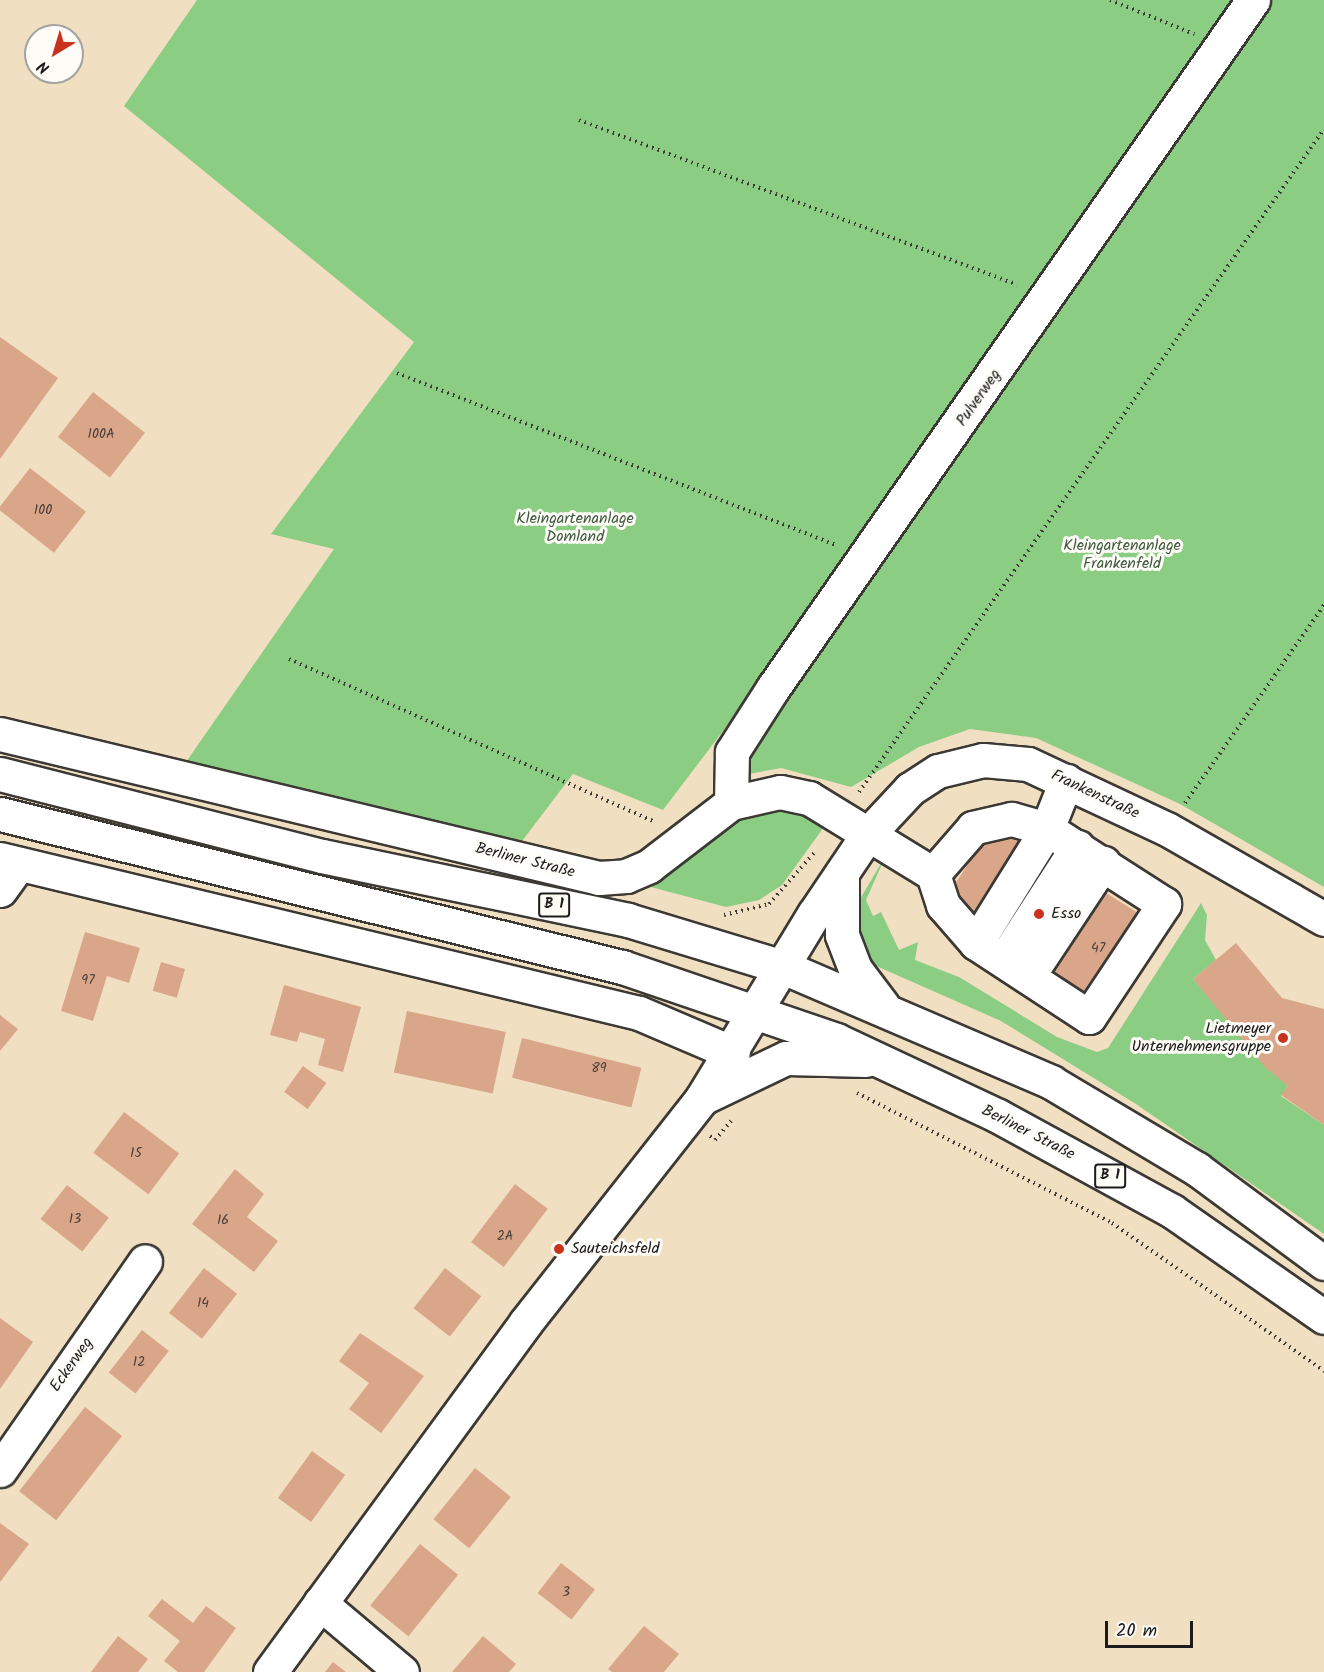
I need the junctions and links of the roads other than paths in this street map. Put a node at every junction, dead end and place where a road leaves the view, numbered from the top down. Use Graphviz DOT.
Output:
graph roads {
  1 [pos="1253,0"];
  2 [pos="0,734"];
  3 [pos="0,774"];
  4 [pos="1066,781"];
  5 [pos="731,803"];
  6 [pos="0,814"];
  7 [pos="1047,829"];
  8 [pos="868,834"];
  9 [pos="1090,855"];
  10 [pos="9,862"];
  11 [pos="842,873"];
  12 [pos="933,874"];
  13 [pos="0,890"];
  14 [pos="1324,919"];
  15 [pos="976,944"];
  16 [pos="783,967"];
  17 [pos="1016,968"];
  18 [pos="884,1007"];
  19 [pos="757,1012"];
  20 [pos="733,1053"];
  21 [pos="880,1061"];
  22 [pos="694,1108"];
  23 [pos="145,1261"];
  24 [pos="1324,1263"];
  25 [pos="1324,1317"];
  26 [pos="0,1470"];
  27 [pos="320,1603"];
  28 [pos="270,1672"];
  29 [pos="402,1672"];
  1 -- 5 [label="main road, Pulverweg"];
  2 -- 5 [label="main road, Berliner Straße"];
  3 -- 16 [label="main road, B 1"];
  4 -- 7 [label="main road"];
  4 -- 8 [label="main road, Frankenstraße"];
  4 -- 14 [label="main road, Frankenstraße"];
  5 -- 8 [label="main road, Berliner Straße"];
  6 -- 19 [label="main road, B 1"];
  7 -- 9 [label="main road"];
  7 -- 12 [label="main road"];
  7 -- 15 [label="main road"];
  8 -- 11 [label="main road"];
  8 -- 12 [label="main road, Berliner Straße"];
  9 -- 17 [label="main road"];
  9 -- 17 [label="main road"];
  10 -- 13 [label="main road"];
  10 -- 20 [label="main road"];
  11 -- 16 [label="main road"];
  11 -- 18 [label="main road"];
  12 -- 15 [label="main road"];
  15 -- 17 [label="main road"];
  16 -- 18 [label="main road, B 1"];
  16 -- 19 [label="main road"];
  18 -- 24 [label="main road, B 1"];
  19 -- 20 [label="main road"];
  19 -- 21 [label="main road, Berliner Straße / B 1"];
  20 -- 22 [label="main road"];
  21 -- 22 [label="main road"];
  21 -- 25 [label="main road, Berliner Straße / B 1"];
  22 -- 27 [label="main road"];
  23 -- 26 [label="main road, Eckerweg"];
  27 -- 28 [label="main road"];
  27 -- 29 [label="main road"];
}
